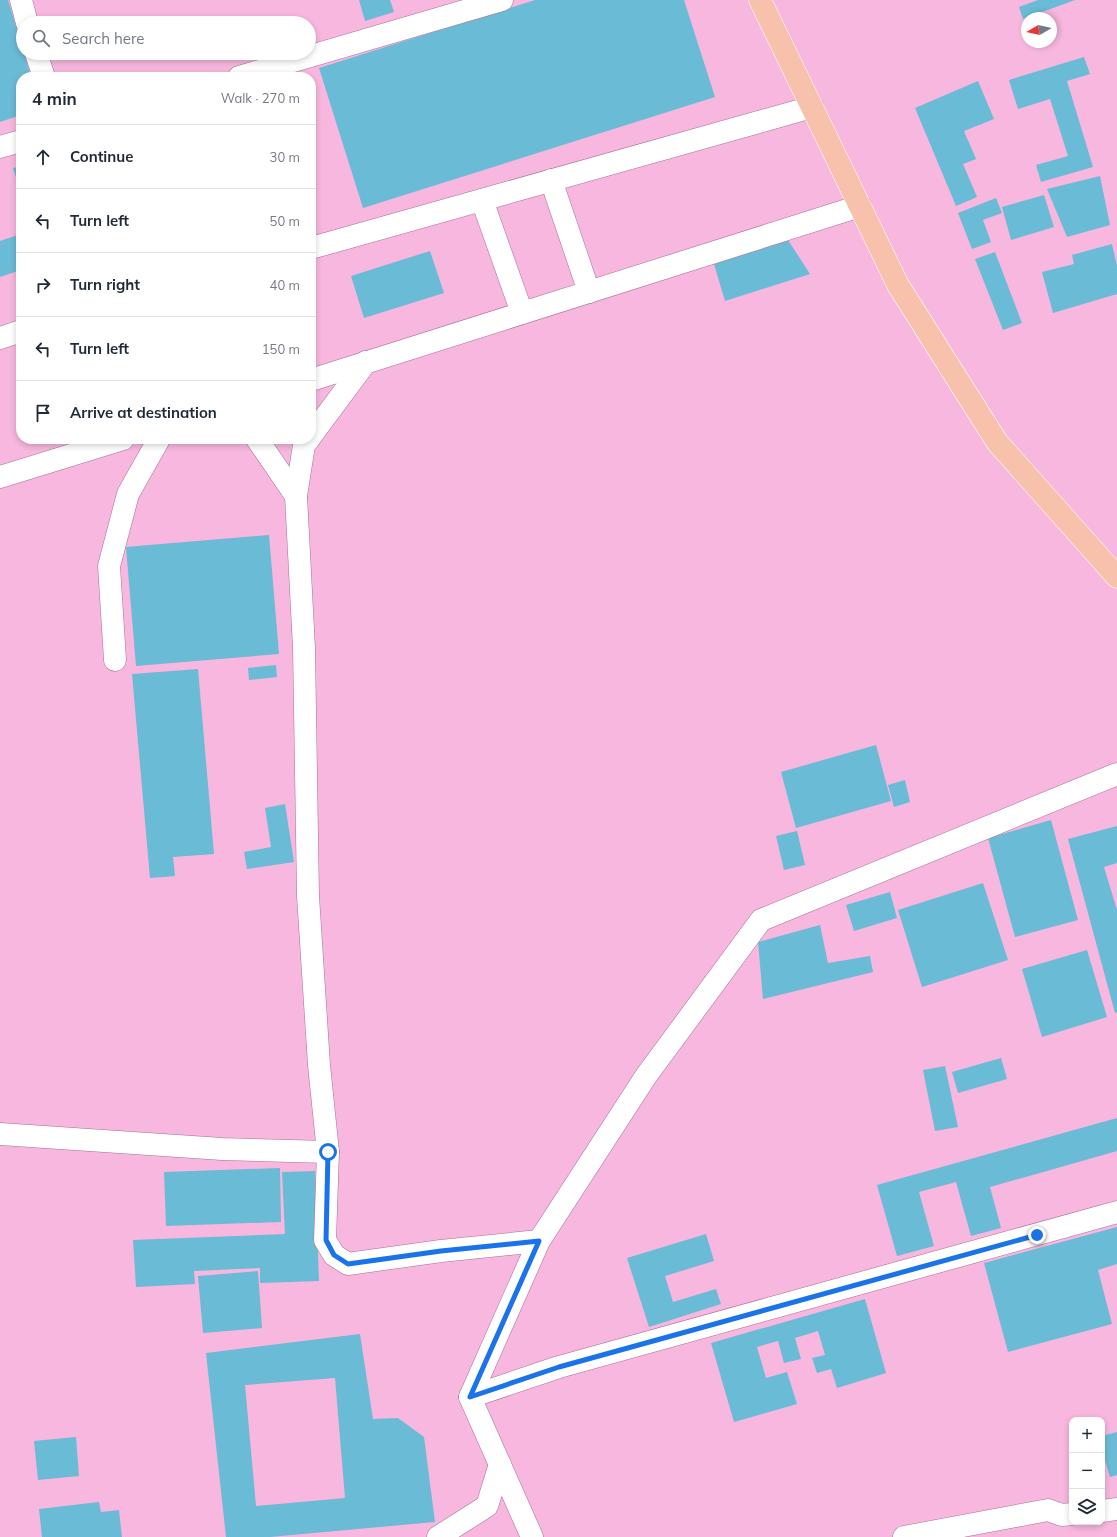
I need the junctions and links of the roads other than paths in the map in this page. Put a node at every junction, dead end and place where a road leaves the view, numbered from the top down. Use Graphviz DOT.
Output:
graph roads {
  1 [pos="21,0"];
  2 [pos="502,0"];
  3 [pos="760,0"];
  4 [pos="26,16"];
  5 [pos="316,54"];
  6 [pos="38,60"];
  7 [pos="297,60"];
  8 [pos="42,72"];
  9 [pos="256,72"];
  10 [pos="812,107"];
  11 [pos="16,142"];
  12 [pos="0,147"];
  13 [pos="551,180"];
  14 [pos="482,200"];
  15 [pos="860,206"];
  16 [pos="316,247"];
  17 [pos="589,292"];
  18 [pos="522,313"];
  19 [pos="16,333"];
  20 [pos="0,338"];
  21 [pos="366,362"];
  22 [pos="316,378"];
  23 [pos="316,429"];
  24 [pos="107,444"];
  25 [pos="156,444"];
  26 [pos="261,444"];
  27 [pos="305,444"];
  28 [pos="0,477"];
  29 [pos="296,496"];
  30 [pos="1117,577"];
  31 [pos="115,660"];
  32 [pos="1117,774"];
  33 [pos="0,1134"];
  34 [pos="328,1152"];
  35 [pos="1117,1212"];
  36 [pos="539,1241"];
  37 [pos="470,1397"];
  38 [pos="500,1464"];
  39 [pos="1117,1510"];
  40 [pos="1105,1511"];
  41 [pos="1069,1514"];
  42 [pos="438,1537"];
  43 [pos="532,1537"];
  44 [pos="904,1537"];
  1 -- 4 [label="street"];
  2 -- 5 [label="street"];
  3 -- 10 [label="main road"];
  6 -- 8 [label="street"];
  7 -- 9 [label="street"];
  10 -- 13 [label="street"];
  10 -- 15 [label="main road"];
  11 -- 12 [label="street"];
  13 -- 14 [label="street"];
  13 -- 17 [label="street"];
  14 -- 16 [label="street"];
  14 -- 18 [label="street"];
  15 -- 17 [label="street"];
  15 -- 30 [label="main road"];
  17 -- 18 [label="street"];
  18 -- 21 [label="street"];
  19 -- 20 [label="street"];
  21 -- 22 [label="street"];
  21 -- 23 [label="street"];
  24 -- 28 [label="street"];
  25 -- 31 [label="street"];
  26 -- 29 [label="street"];
  27 -- 29 [label="street"];
  29 -- 34 [label="street"];
  32 -- 36 [label="street"];
  33 -- 34 [label="street"];
  34 -- 36 [label="street"];
  35 -- 37 [label="street"];
  36 -- 37 [label="street"];
  37 -- 38 [label="street"];
  38 -- 42 [label="street"];
  38 -- 43 [label="street"];
  39 -- 40 [label="street"];
  41 -- 44 [label="street"];
}
